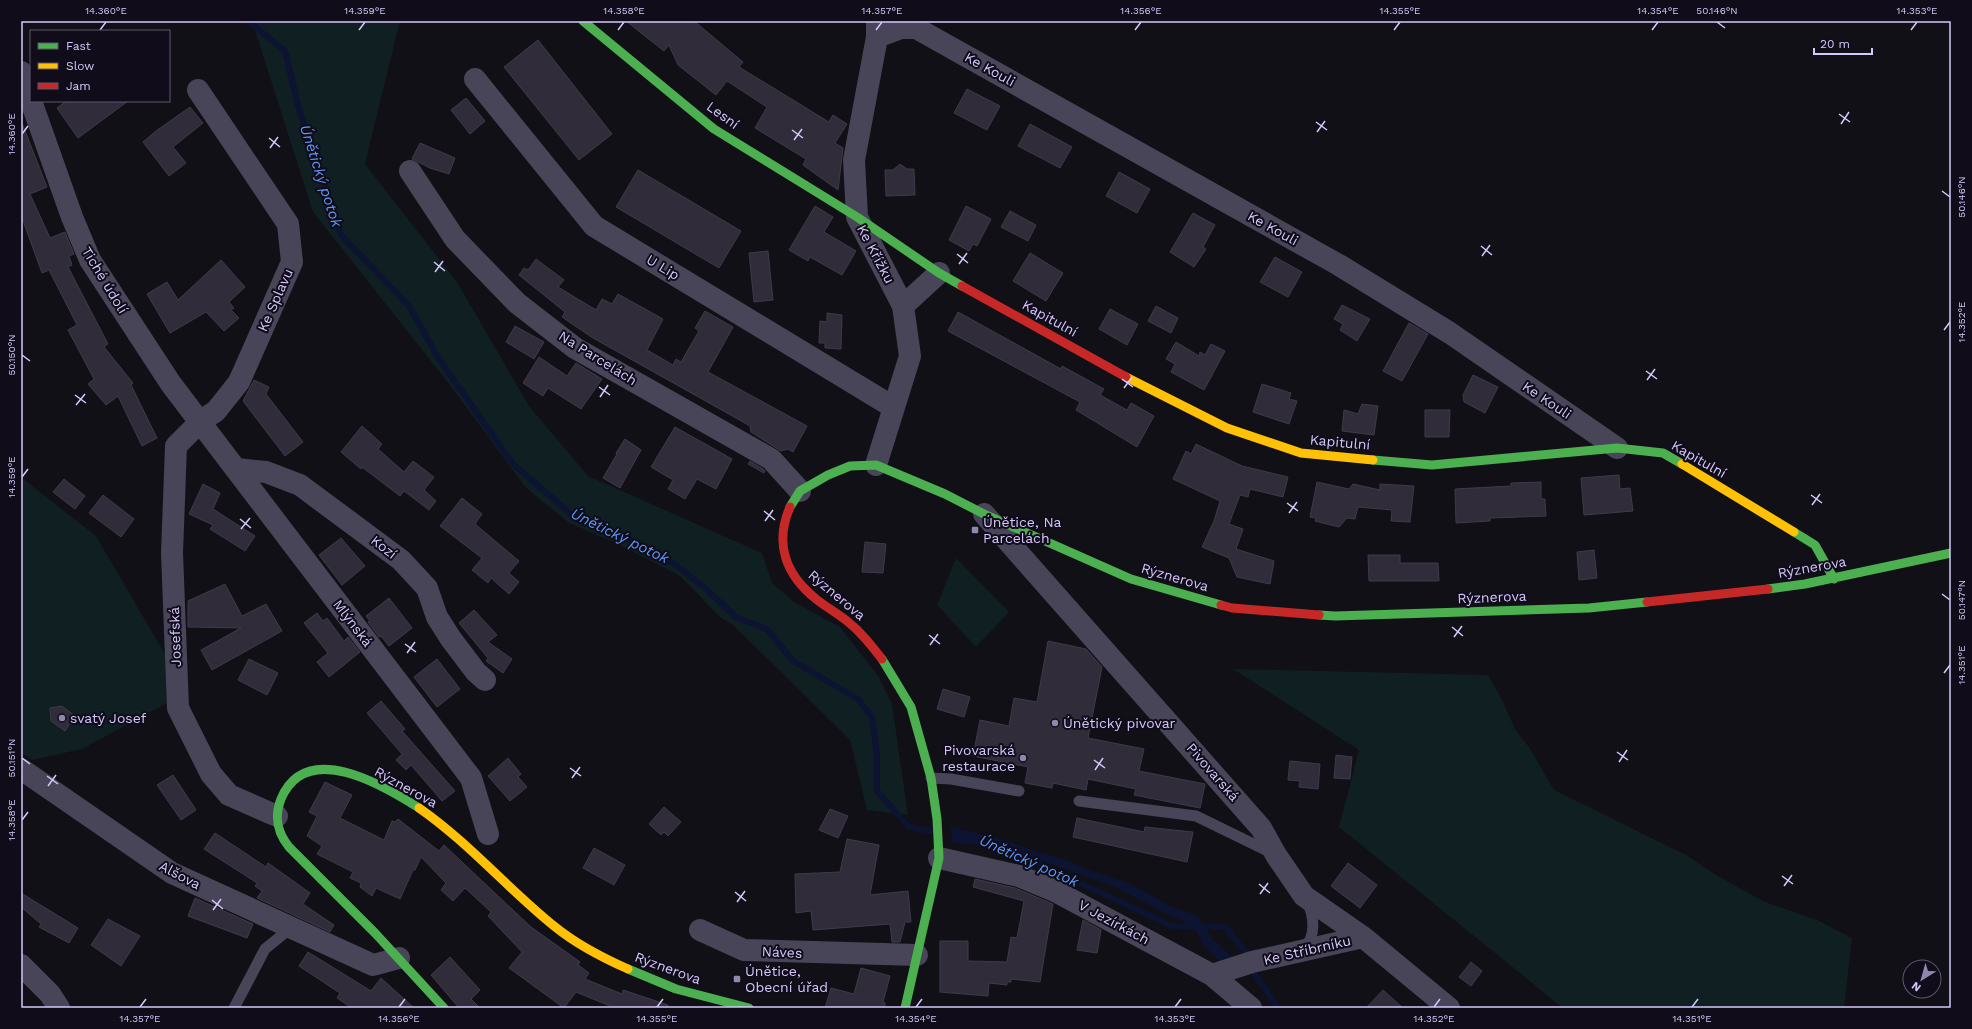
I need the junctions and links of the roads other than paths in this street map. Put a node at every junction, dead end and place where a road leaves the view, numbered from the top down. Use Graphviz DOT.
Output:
graph roads {
  1 [pos="583,21"];
  2 [pos="915,24"];
  3 [pos="877,29"];
  4 [pos="21,72"];
  5 [pos="475,79"];
  6 [pos="198,90"];
  7 [pos="30,98"];
  8 [pos="31,102"];
  9 [pos="410,171"];
  10 [pos="857,217"];
  11 [pos="938,272"];
  12 [pos="903,306"];
  13 [pos="893,407"];
  14 [pos="201,422"];
  15 [pos="1617,448"];
  16 [pos="876,465"];
  17 [pos="237,469"];
  18 [pos="800,491"];
  19 [pos="984,514"];
  20 [pos="1951,553"];
  21 [pos="1834,579"];
  22 [pos="485,680"];
  23 [pos="21,769"];
  24 [pos="931,778"];
  25 [pos="1019,791"];
  26 [pos="1079,801"];
  27 [pos="277,816"];
  28 [pos="488,834"];
  29 [pos="1276,855"];
  30 [pos="939,858"];
  31 [pos="1304,896"];
  32 [pos="292,927"];
  33 [pos="700,930"];
  34 [pos="1363,937"];
  35 [pos="1299,952"];
  36 [pos="917,955"];
  37 [pos="399,958"];
  38 [pos="21,965"];
  39 [pos="1217,974"];
  40 [pos="437,1005"];
  41 [pos="59,1008"];
  42 [pos="234,1008"];
  43 [pos="749,1008"];
  44 [pos="905,1008"];
  45 [pos="1251,1008"];
  46 [pos="1449,1008"];
  1 -- 10 [label="street, Lesní"];
  2 -- 3 [label="street, Ke Kouli"];
  2 -- 15 [label="street, Ke Kouli"];
  3 -- 10 [label="street, Ke Křížku"];
  4 -- 7 [label="street, Tiché údolí"];
  5 -- 13 [label="street, U Lip"];
  6 -- 14 [label="street, Ke Splavu"];
  8 -- 14 [label="street, Tiché údolí"];
  9 -- 18 [label="street, Na Parcelách"];
  10 -- 11 [label="street, Kapitulní"];
  10 -- 12 [label="street, Ke Křížku"];
  11 -- 12 [label="street"];
  11 -- 15 [label="street, Kapitulní"];
  12 -- 13 [label="street, Ke Křížku"];
  13 -- 16 [label="street, Ke Křížku"];
  14 -- 17 [label="street, Mlýnská"];
  14 -- 27 [label="street, Josefská"];
  15 -- 21 [label="street, Kapitulní"];
  16 -- 18 [label="street, Rýznerova"];
  16 -- 19 [label="street, Rýznerova"];
  17 -- 22 [label="street, Kozí"];
  17 -- 28 [label="street, Mlýnská"];
  18 -- 24 [label="street, Rýznerova"];
  19 -- 21 [label="street, Rýznerova"];
  19 -- 29 [label="street, Pivovarská"];
  20 -- 21 [label="street, Rýznerova"];
  23 -- 32 [label="street, Alšova"];
  24 -- 25 [label="lane"];
  24 -- 30 [label="street, Rýznerova"];
  26 -- 29 [label="lane"];
  27 -- 37 [label="street, Rýznerova"];
  27 -- 43 [label="street, Rýznerova"];
  29 -- 31 [label="street, Pivovarská"];
  30 -- 36 [label="street"];
  30 -- 39 [label="street, V Jezírkách"];
  31 -- 34 [label="street, Pivovarská"];
  31 -- 35 [label="lane"];
  32 -- 37 [label="street, Alšova"];
  32 -- 42 [label="lane"];
  33 -- 36 [label="street, Náves"];
  34 -- 35 [label="street, Ke Stříbrníku"];
  34 -- 46 [label="street, Ke Stříbrníku"];
  35 -- 39 [label="street, Ke Stříbrníku"];
  36 -- 44 [label="street"];
  37 -- 40 [label="street, Rýznerova"];
  38 -- 41 [label="street"];
  39 -- 45 [label="street, V Jezírkách"];
}
